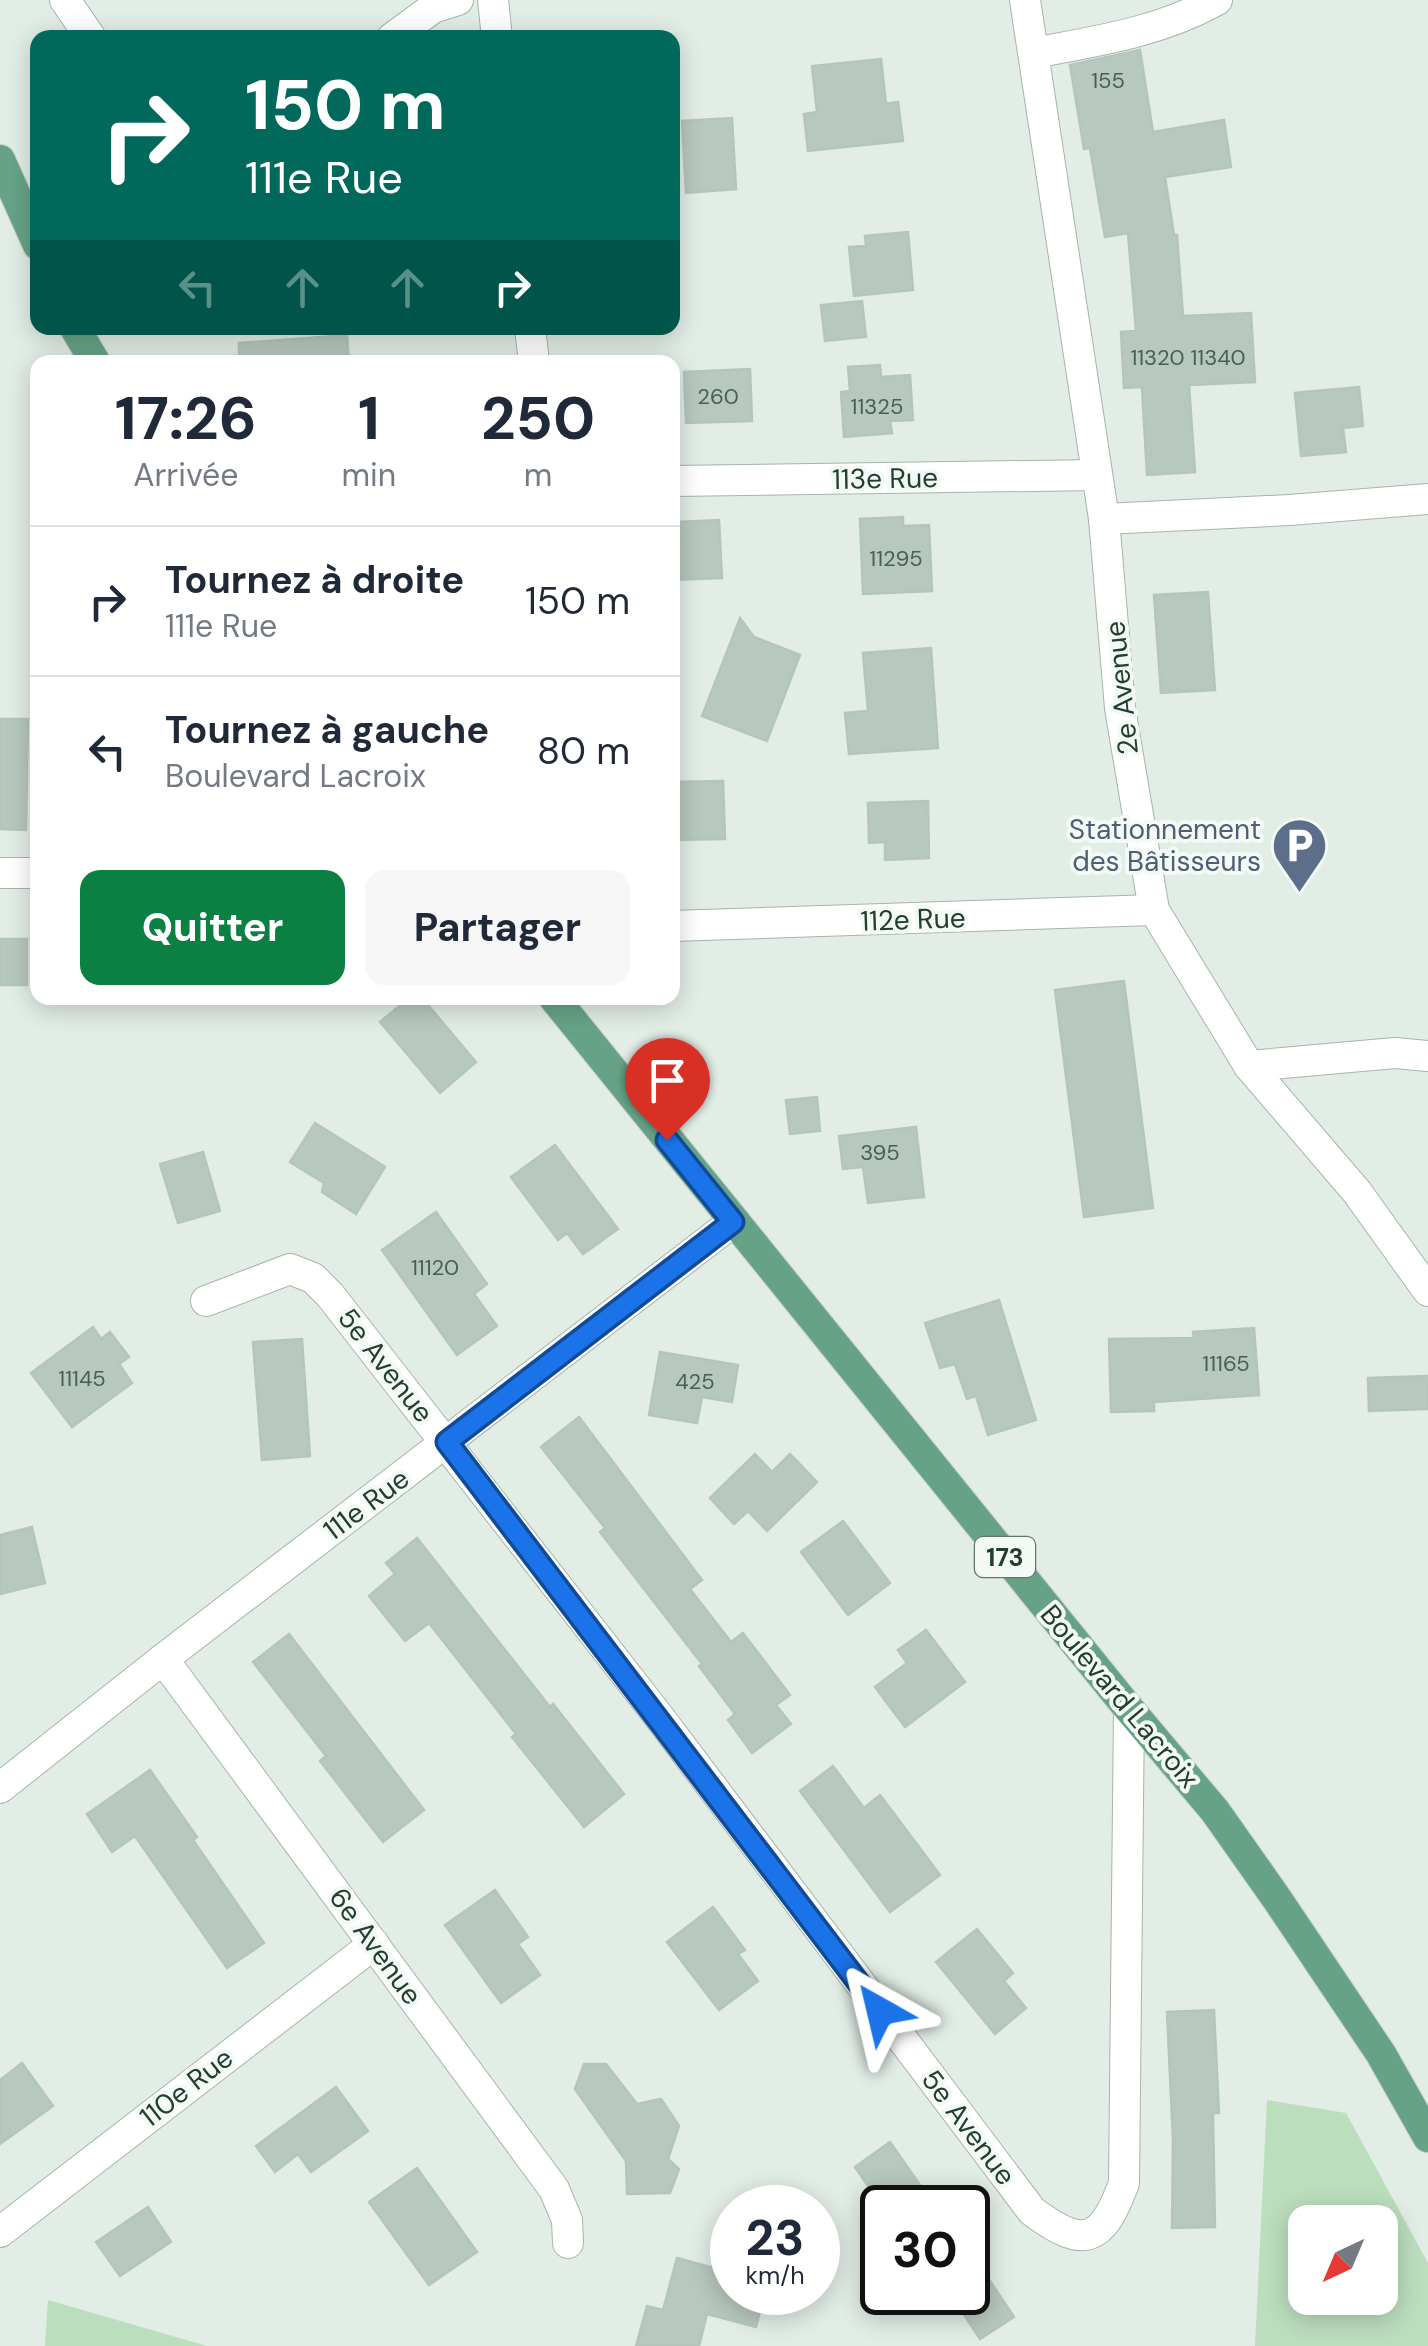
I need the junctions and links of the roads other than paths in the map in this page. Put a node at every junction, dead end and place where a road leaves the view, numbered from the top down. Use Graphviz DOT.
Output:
graph roads {
  1 [pos="65,0"];
  2 [pos="458,0"];
  3 [pos="493,0"];
  4 [pos="1026,0"];
  5 [pos="1217,0"];
  6 [pos="86,30"];
  7 [pos="403,30"];
  8 [pos="496,30"];
  9 [pos="1034,53"];
  10 [pos="0,160"];
  11 [pos="30,227"];
  12 [pos="1097,475"];
  13 [pos="680,481"];
  14 [pos="1428,500"];
  15 [pos="1104,519"];
  16 [pos="0,873"];
  17 [pos="30,873"];
  18 [pos="1154,910"];
  19 [pos="680,926"];
  20 [pos="563,1005"];
  21 [pos="1428,1056"];
  22 [pos="1249,1066"];
  23 [pos="733,1222"];
  24 [pos="1428,1291"];
  25 [pos="206,1302"];
  26 [pos="447,1442"];
  27 [pos="163,1659"];
  28 [pos="1129,1709"];
  29 [pos="0,1788"];
  30 [pos="374,1944"];
  31 [pos="1428,2137"];
  32 [pos="0,2232"];
  33 [pos="568,2242"];
  1 -- 6 [label="street"];
  2 -- 7 [label="street"];
  3 -- 8 [label="street"];
  4 -- 9 [label="street, 2e Avenue"];
  5 -- 9 [label="street"];
  9 -- 12 [label="street, 2e Avenue"];
  10 -- 11 [label="main road"];
  12 -- 13 [label="street, 113e Rue"];
  12 -- 15 [label="street, 2e Avenue"];
  14 -- 15 [label="street"];
  15 -- 18 [label="street, 2e Avenue"];
  16 -- 17 [label="street"];
  18 -- 19 [label="street, 112e Rue"];
  18 -- 22 [label="street, 2e Avenue"];
  20 -- 23 [label="main road, Boulevard Lacroix / 173"];
  21 -- 22 [label="street"];
  22 -- 24 [label="street, 2e Avenue"];
  23 -- 26 [label="street, 111e Rue"];
  23 -- 28 [label="main road, Boulevard Lacroix / 173"];
  25 -- 26 [label="street, 5e Avenue"];
  26 -- 27 [label="street, 111e Rue"];
  26 -- 28 [label="street, 5e Avenue"];
  27 -- 29 [label="street, 111e Rue"];
  27 -- 30 [label="street, 6e Avenue"];
  28 -- 31 [label="main road, Boulevard Lacroix / 173"];
  30 -- 32 [label="street, 110e Rue"];
  30 -- 33 [label="street, 6e Avenue"];
}
